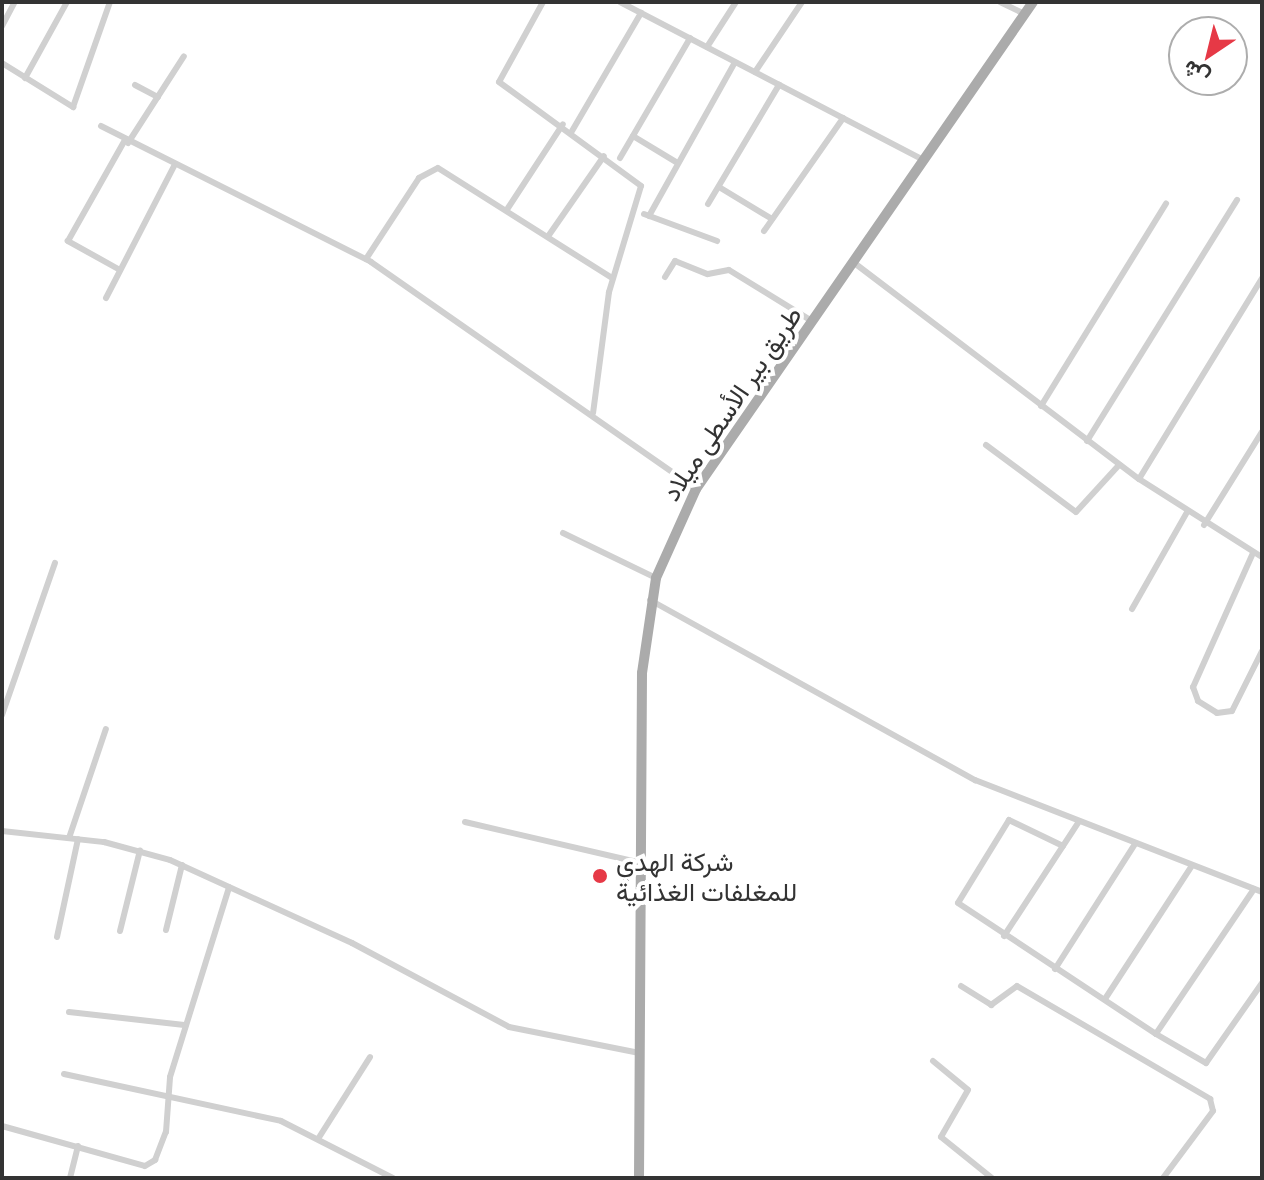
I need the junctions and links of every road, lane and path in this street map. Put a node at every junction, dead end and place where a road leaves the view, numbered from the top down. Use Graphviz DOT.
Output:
graph roads {
  1 [pos="15,2"];
  2 [pos="67,2"];
  3 [pos="110,2"];
  4 [pos="543,2"];
  5 [pos="620,2"];
  6 [pos="736,2"];
  7 [pos="802,2"];
  8 [pos="1000,2"];
  9 [pos="1033,2"];
  10 [pos="641,13"];
  11 [pos="1025,14"];
  12 [pos="2,26"];
  13 [pos="690,38"];
  14 [pos="707,47"];
  15 [pos="184,56"];
  16 [pos="735,62"];
  17 [pos="2,63"];
  18 [pos="755,72"];
  19 [pos="25,78"];
  20 [pos="135,85"];
  21 [pos="779,85"];
  22 [pos="158,97"];
  23 [pos="843,118"];
  24 [pos="563,124"];
  25 [pos="101,126"];
  26 [pos="572,131"];
  27 [pos="633,136"];
  28 [pos="127,142"];
  29 [pos="604,156"];
  30 [pos="620,158"];
  31 [pos="924,160"];
  32 [pos="676,162"];
  33 [pos="174,166"];
  34 [pos="719,187"];
  35 [pos="1237,200"];
  36 [pos="708,204"];
  37 [pos="1166,204"];
  38 [pos="508,208"];
  39 [pos="772,219"];
  40 [pos="764,231"];
  41 [pos="549,235"];
  42 [pos="717,241"];
  43 [pos="366,259"];
  44 [pos="853,262"];
  45 [pos="120,270"];
  46 [pos="665,277"];
  47 [pos="612,278"];
  48 [pos="1262,278"];
  49 [pos="106,298"];
  50 [pos="812,321"];
  51 [pos="1041,406"];
  52 [pos="593,413"];
  53 [pos="1262,432"];
  54 [pos="1087,441"];
  55 [pos="986,445"];
  56 [pos="1119,465"];
  57 [pos="1139,479"];
  58 [pos="696,489"];
  59 [pos="1187,512"];
  60 [pos="1204,525"];
  61 [pos="563,533"];
  62 [pos="1253,553"];
  63 [pos="1262,557"];
  64 [pos="55,563"];
  65 [pos="656,578"];
  66 [pos="650,600"];
  67 [pos="1132,609"];
  68 [pos="1262,651"];
  69 [pos="2,715"];
  70 [pos="106,729"];
  71 [pos="465,822"];
  72 [pos="1078,823"];
  73 [pos="2,831"];
  74 [pos="69,838"];
  75 [pos="78,839"];
  76 [pos="1135,844"];
  77 [pos="1063,846"];
  78 [pos="140,850"];
  79 [pos="641,863"];
  80 [pos="182,865"];
  81 [pos="1191,867"];
  82 [pos="229,887"];
  83 [pos="1258,890"];
  84 [pos="166,930"];
  85 [pos="120,931"];
  86 [pos="1004,936"];
  87 [pos="57,937"];
  88 [pos="1055,969"];
  89 [pos="1262,983"];
  90 [pos="961,986"];
  91 [pos="1105,999"];
  92 [pos="69,1012"];
  93 [pos="184,1025"];
  94 [pos="1156,1034"];
  95 [pos="639,1053"];
  96 [pos="370,1057"];
  97 [pos="933,1061"];
  98 [pos="64,1074"];
  99 [pos="172,1095"];
  100 [pos="2,1126"];
  101 [pos="318,1139"];
  102 [pos="78,1146"];
  103 [pos="70,1178"];
  104 [pos="393,1178"];
  105 [pos="639,1178"];
  106 [pos="992,1178"];
  107 [pos="1163,1178"];
  1 -- 12 [label="street"];
  2 -- 19 [label="street"];
  3 -- 19 [label="street"];
  4 -- 24 [label="street"];
  5 -- 10 [label="street"];
  6 -- 14 [label="street"];
  7 -- 18 [label="street"];
  8 -- 11 [label="street"];
  9 -- 11 [label="main road, طريق بير الأسطى ميلاد"];
  10 -- 13 [label="street"];
  10 -- 26 [label="street"];
  11 -- 31 [label="main road, طريق بير الأسطى ميلاد"];
  13 -- 14 [label="street"];
  13 -- 27 [label="street"];
  14 -- 16 [label="street"];
  15 -- 22 [label="street"];
  16 -- 18 [label="street"];
  16 -- 32 [label="street"];
  17 -- 19 [label="street"];
  18 -- 21 [label="street"];
  20 -- 22 [label="street"];
  21 -- 23 [label="street"];
  21 -- 34 [label="street"];
  22 -- 28 [label="street"];
  23 -- 31 [label="street"];
  23 -- 39 [label="street"];
  24 -- 26 [label="street"];
  24 -- 38 [label="street"];
  25 -- 28 [label="street"];
  26 -- 29 [label="street"];
  27 -- 30 [label="street"];
  27 -- 32 [label="street"];
  28 -- 33 [label="street"];
  28 -- 45 [label="street"];
  29 -- 41 [label="street"];
  29 -- 47 [label="street"];
  31 -- 44 [label="main road, طريق بير الأسطى ميلاد"];
  32 -- 42 [label="street"];
  33 -- 43 [label="street"];
  33 -- 45 [label="street"];
  34 -- 36 [label="street"];
  34 -- 39 [label="street"];
  35 -- 54 [label="street"];
  37 -- 51 [label="street"];
  38 -- 41 [label="street"];
  38 -- 43 [label="street"];
  39 -- 40 [label="street"];
  41 -- 47 [label="street"];
  43 -- 52 [label="street"];
  44 -- 50 [label="main road, طريق بير الأسطى ميلاد"];
  44 -- 51 [label="street"];
  45 -- 49 [label="street"];
  46 -- 50 [label="street"];
  47 -- 52 [label="street"];
  48 -- 57 [label="street"];
  50 -- 58 [label="main road, طريق بير الأسطى ميلاد"];
  51 -- 54 [label="street"];
  52 -- 58 [label="street"];
  53 -- 60 [label="street"];
  54 -- 56 [label="street"];
  55 -- 56 [label="street"];
  56 -- 57 [label="street"];
  57 -- 59 [label="street"];
  58 -- 65 [label="main road, طريق بير الأسطى ميلاد"];
  59 -- 60 [label="street"];
  59 -- 67 [label="street"];
  60 -- 62 [label="street"];
  61 -- 65 [label="street"];
  62 -- 63 [label="street"];
  62 -- 68 [label="street"];
  64 -- 69 [label="street"];
  65 -- 66 [label="main road, طريق بير الأسطى ميلاد"];
  66 -- 72 [label="street"];
  66 -- 79 [label="main road, طريق بير الأسطى ميلاد"];
  70 -- 74 [label="street"];
  71 -- 79 [label="street"];
  72 -- 76 [label="street"];
  72 -- 77 [label="street"];
  73 -- 74 [label="street"];
  74 -- 75 [label="street"];
  75 -- 78 [label="street"];
  75 -- 87 [label="street"];
  76 -- 81 [label="street"];
  76 -- 88 [label="street"];
  77 -- 86 [label="street"];
  77 -- 86 [label="street"];
  78 -- 80 [label="street"];
  78 -- 85 [label="street"];
  79 -- 95 [label="main road, طريق بير الأسطى ميلاد"];
  80 -- 82 [label="street"];
  80 -- 84 [label="street"];
  81 -- 83 [label="street"];
  81 -- 91 [label="street"];
  82 -- 93 [label="street"];
  82 -- 95 [label="street"];
  83 -- 94 [label="street"];
  86 -- 88 [label="street"];
  88 -- 91 [label="street"];
  89 -- 94 [label="street"];
  90 -- 107 [label="street"];
  91 -- 94 [label="street"];
  92 -- 93 [label="street"];
  93 -- 99 [label="street"];
  95 -- 105 [label="main road, طريق بير الأسطى ميلاد"];
  96 -- 101 [label="street"];
  97 -- 106 [label="street"];
  98 -- 99 [label="street"];
  99 -- 101 [label="street"];
  99 -- 102 [label="street"];
  100 -- 102 [label="street"];
  101 -- 104 [label="street"];
  102 -- 103 [label="street"];
}
